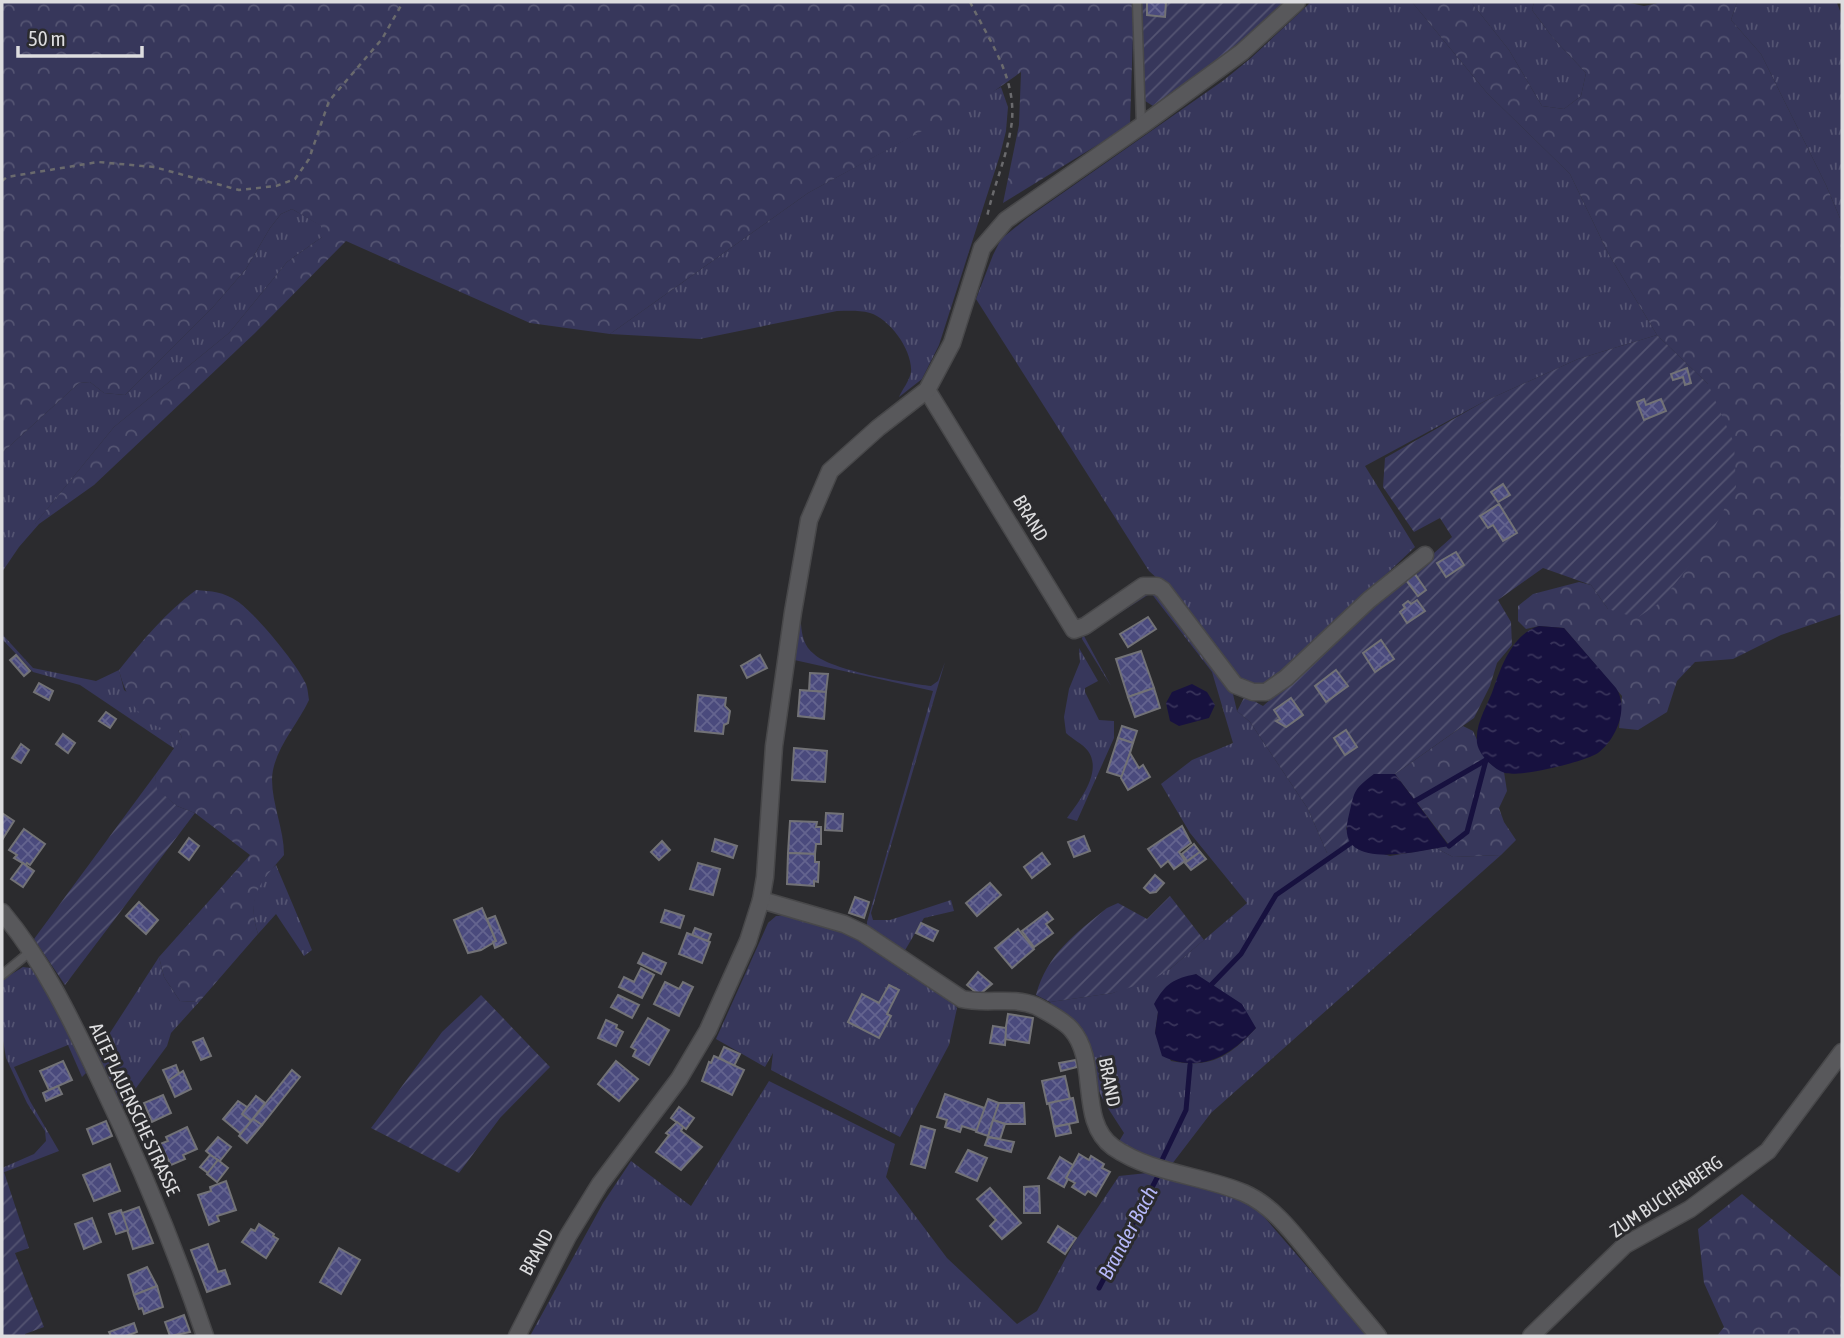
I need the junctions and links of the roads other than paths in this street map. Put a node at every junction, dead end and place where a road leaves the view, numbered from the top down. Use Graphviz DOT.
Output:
graph roads {
  1 [pos="1137,2"];
  2 [pos="1297,2"];
  3 [pos="1141,126"];
  4 [pos="927,390"];
  5 [pos="1425,555"];
  6 [pos="761,900"];
  7 [pos="2,912"];
  8 [pos="31,951"];
  9 [pos="2,975"];
  10 [pos="1842,1052"];
  11 [pos="205,1336"];
  12 [pos="517,1336"];
  13 [pos="1378,1336"];
  14 [pos="1531,1336"];
  1 -- 3 [label="lane"];
  2 -- 3 [label="street"];
  3 -- 4 [label="street, BRAND"];
  4 -- 5 [label="street, BRAND"];
  4 -- 6 [label="street, BRAND"];
  6 -- 12 [label="street, BRAND"];
  6 -- 13 [label="street, BRAND"];
  7 -- 8 [label="street, ALTE PLAUENSCHE STRASSE"];
  8 -- 9 [label="lane"];
  8 -- 11 [label="street, ALTE PLAUENSCHE STRASSE"];
  10 -- 14 [label="street, ZUM BUCHENBERG"];
}
